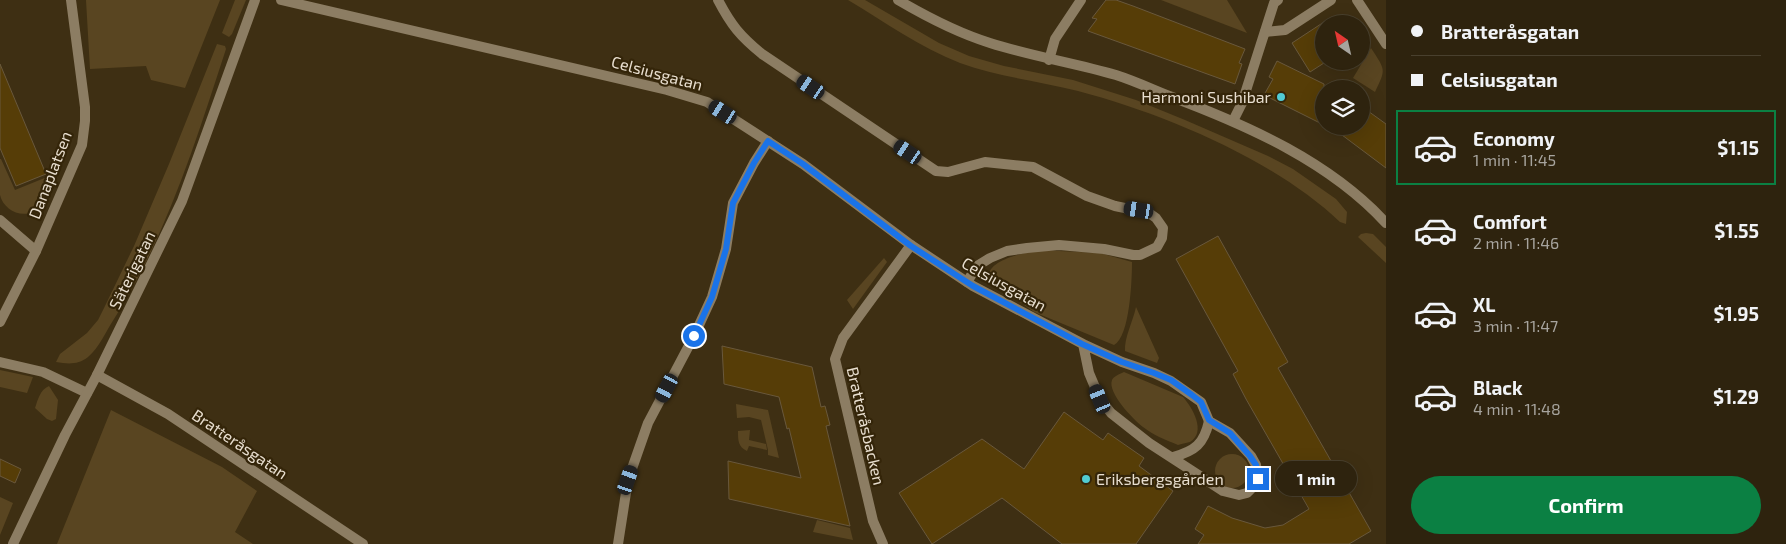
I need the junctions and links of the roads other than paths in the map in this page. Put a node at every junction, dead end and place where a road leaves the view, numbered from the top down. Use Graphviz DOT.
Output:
graph roads {
  1 [pos="71,0"];
  2 [pos="255,0"];
  3 [pos="281,0"];
  4 [pos="718,0"];
  5 [pos="898,0"];
  6 [pos="1081,0"];
  7 [pos="1278,0"];
  8 [pos="1331,0"];
  9 [pos="1357,0"];
  10 [pos="1265,32"];
  11 [pos="1386,44"];
  12 [pos="1049,60"];
  13 [pos="1233,121"];
  14 [pos="768,141"];
  15 [pos="0,220"];
  16 [pos="1386,224"];
  17 [pos="911,246"];
  18 [pos="36,251"];
  19 [pos="967,282"];
  20 [pos="0,322"];
  21 [pos="1082,344"];
  22 [pos="0,362"];
  23 [pos="97,375"];
  24 [pos="87,393"];
  25 [pos="1209,420"];
  26 [pos="1173,457"];
  27 [pos="13,544"];
  28 [pos="363,544"];
  29 [pos="618,544"];
  30 [pos="883,544"];
  1 -- 18 [label="street, Danaplatsen"];
  2 -- 23 [label="street, Säterigatan"];
  3 -- 14 [label="street, Celsiusgatan"];
  4 -- 19 [label="street"];
  5 -- 12 [label="street"];
  6 -- 12 [label="street"];
  7 -- 10 [label="street"];
  8 -- 10 [label="street"];
  9 -- 11 [label="street"];
  10 -- 13 [label="street"];
  12 -- 13 [label="street"];
  13 -- 16 [label="street"];
  14 -- 17 [label="street, Celsiusgatan"];
  14 -- 29 [label="street"];
  15 -- 18 [label="street"];
  17 -- 19 [label="street, Celsiusgatan"];
  17 -- 30 [label="street, Bratteråsbacken"];
  18 -- 20 [label="street, Danaplatsen"];
  19 -- 21 [label="street, Celsiusgatan"];
  21 -- 25 [label="street, Celsiusgatan"];
  21 -- 26 [label="street, Celsiusgatan"];
  22 -- 24 [label="street"];
  23 -- 24 [label="street, Säterigatan"];
  23 -- 28 [label="street, Bratteråsgatan"];
  24 -- 27 [label="street, Säterigatan"];
  25 -- 26 [label="street"];
  25 -- 26 [label="street, Celsiusgatan"];
}
